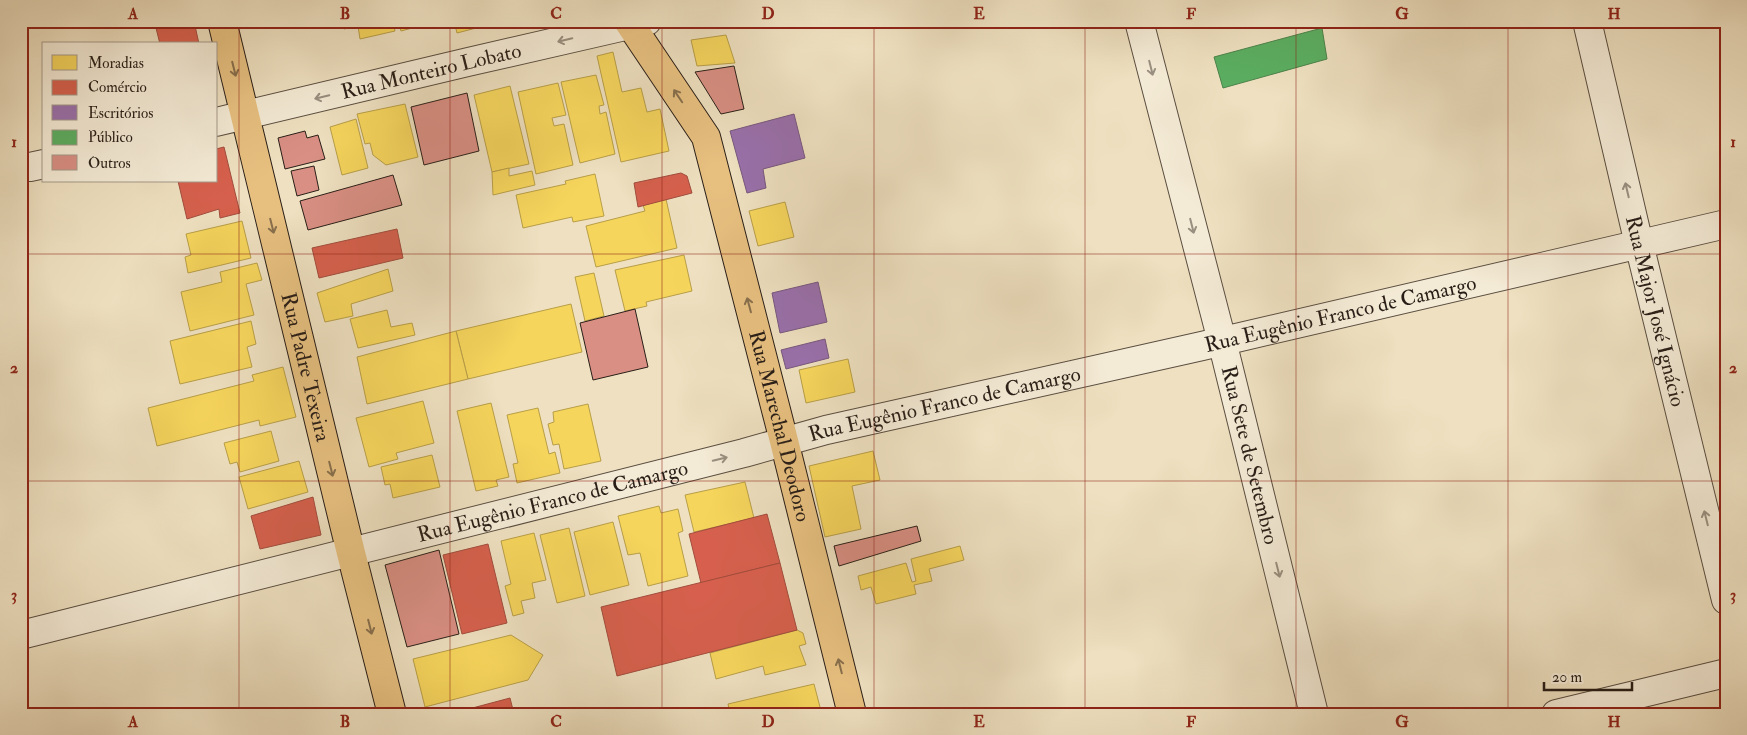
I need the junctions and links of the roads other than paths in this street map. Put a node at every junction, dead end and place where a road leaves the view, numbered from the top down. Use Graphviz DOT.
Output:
graph roads {
  1 [pos="222,21"];
  2 [pos="1139,21"];
  3 [pos="1587,21"];
  4 [pos="635,23"];
  5 [pos="246,116"];
  6 [pos="218,122"];
  7 [pos="42,164"];
  8 [pos="21,167"];
  9 [pos="1726,224"];
  10 [pos="1639,244"];
  11 [pos="1222,341"];
  12 [pos="784,441"];
  13 [pos="351,553"];
  14 [pos="1726,600"];
  15 [pos="21,635"];
  16 [pos="1726,673"];
  17 [pos="392,714"];
  18 [pos="852,714"];
  19 [pos="1314,714"];
  20 [pos="1556,714"];
  1 -- 5 [label="main road, Rua Padre Texeira, one-way"];
  2 -- 11 [label="street, Rua Sete de Setembro, one-way"];
  10 -- 3 [label="street, Rua Major José Ignácio, one-way"];
  4 -- 5 [label="street, Rua Monteiro Lobato, one-way"];
  12 -- 4 [label="main road, Rua Marechal Deodoro, one-way"];
  5 -- 6 [label="street, Rua Monteiro Lobato"];
  5 -- 13 [label="main road, Rua Padre Texeira, one-way"];
  7 -- 8 [label="street"];
  9 -- 10 [label="street, Rua Eugênio Franco de Camargo"];
  10 -- 11 [label="street, Rua Eugênio Franco de Camargo"];
  14 -- 10 [label="street, Rua Major José Ignácio, one-way"];
  11 -- 12 [label="street, Rua Eugênio Franco de Camargo"];
  11 -- 19 [label="street, Rua Sete de Setembro, one-way"];
  13 -- 12 [label="street, Rua Eugênio Franco de Camargo, one-way"];
  18 -- 12 [label="main road, Rua Marechal Deodoro, one-way"];
  13 -- 15 [label="street, Rua Eugênio Franco de Camargo"];
  13 -- 17 [label="main road, Rua Padre Texeira, one-way"];
  16 -- 20 [label="street"];
}
